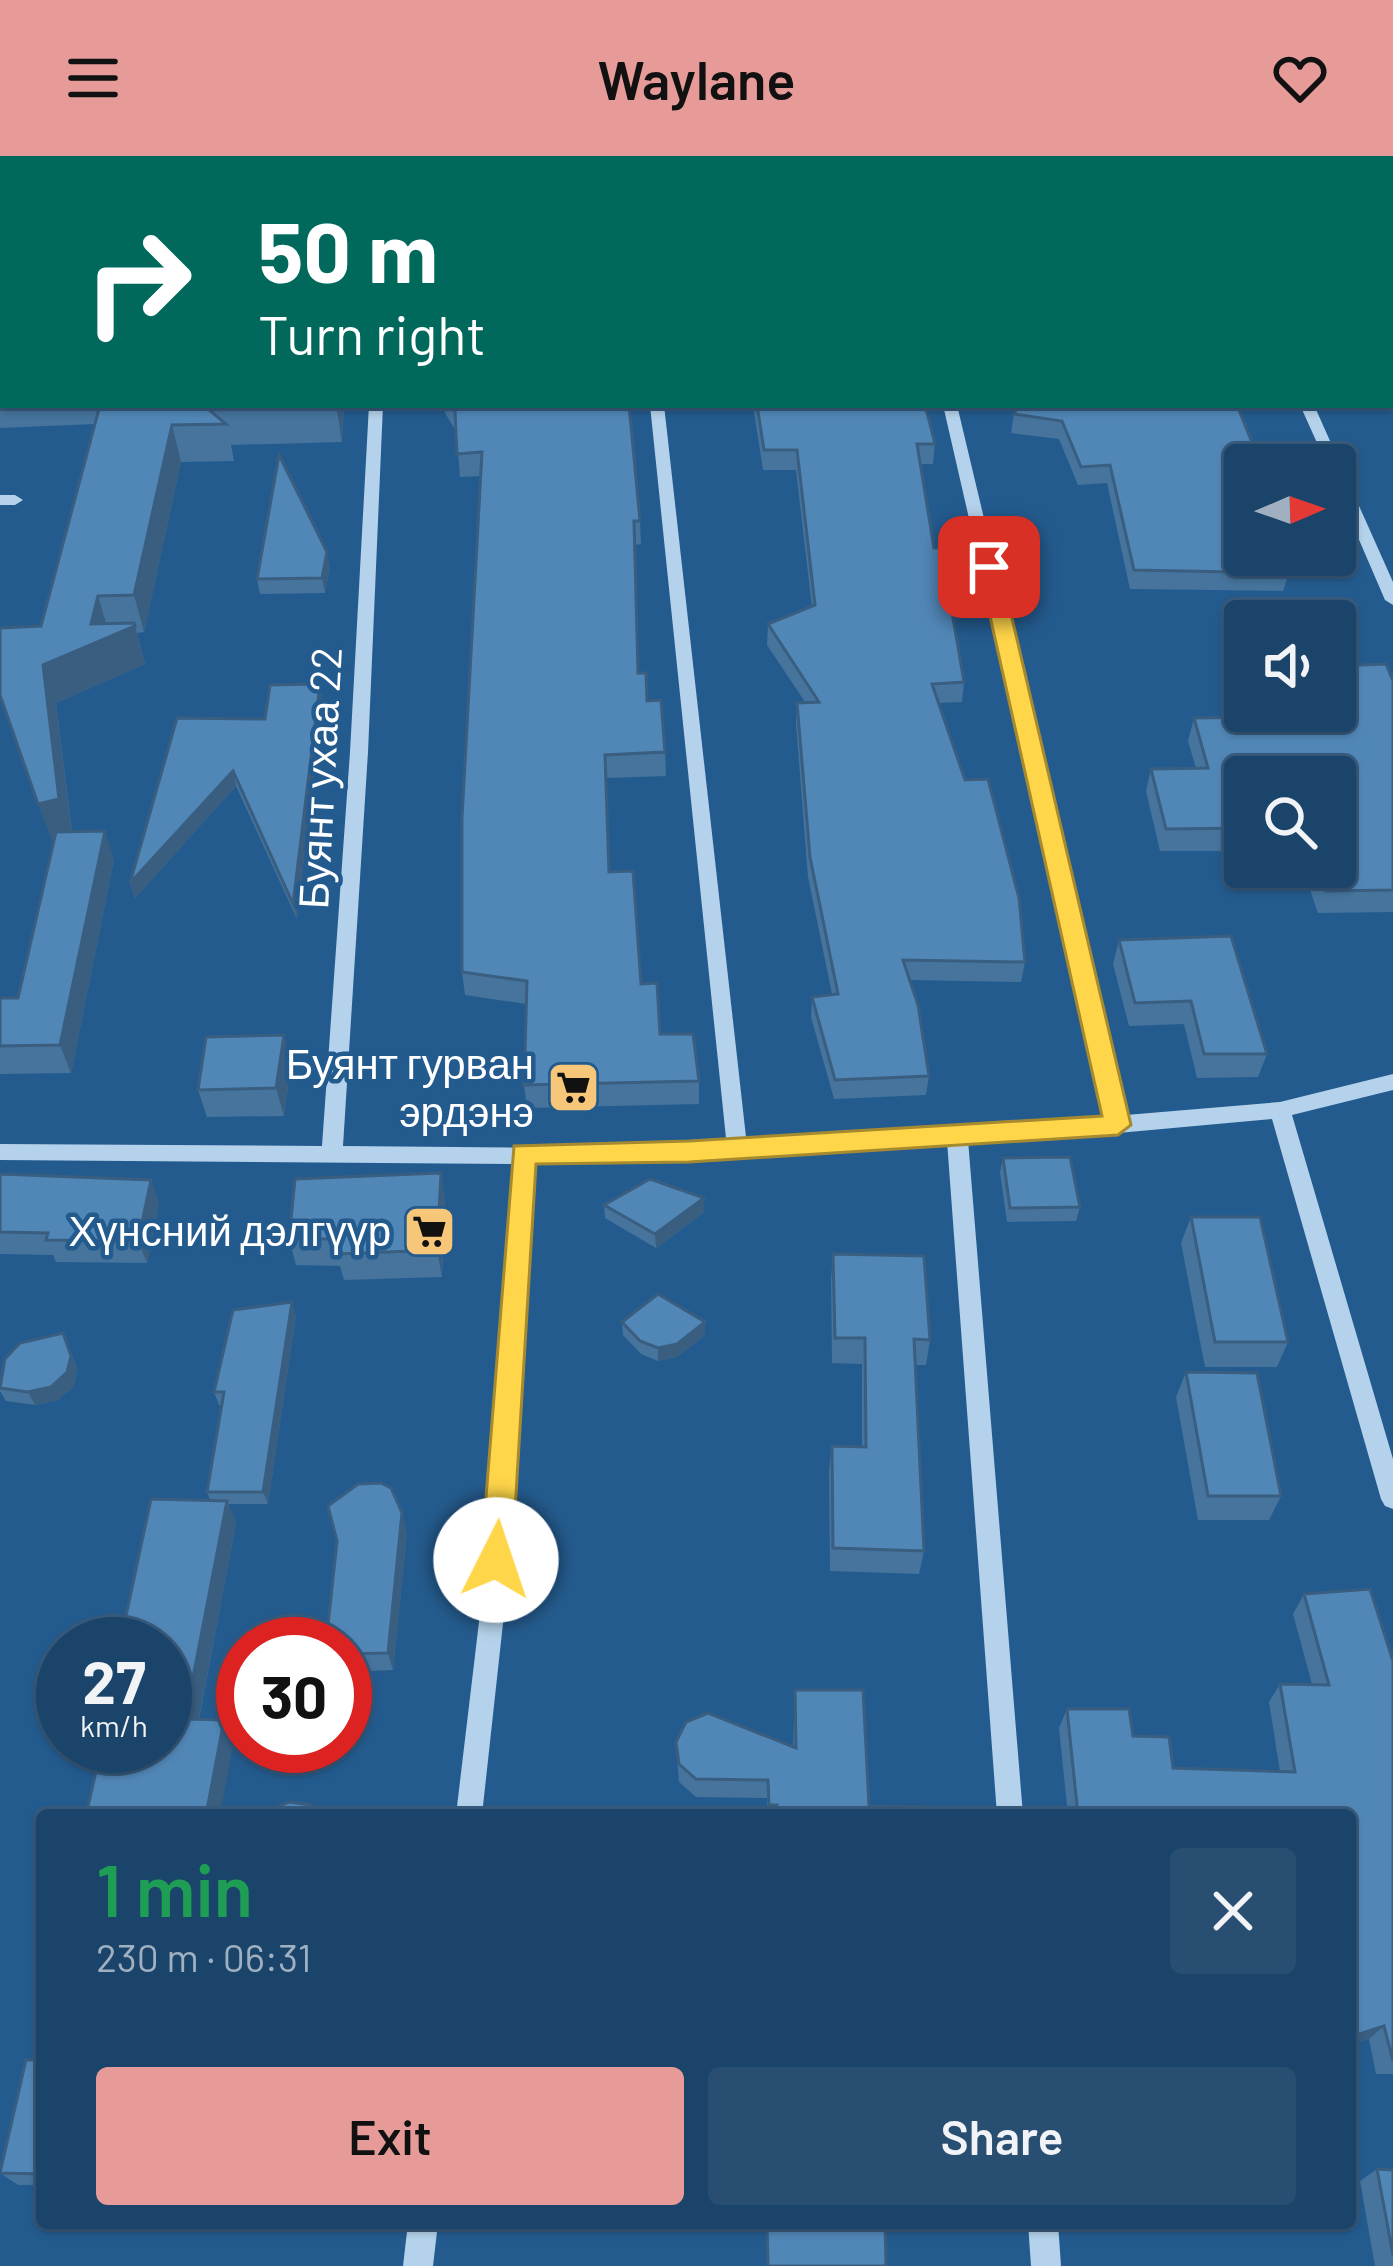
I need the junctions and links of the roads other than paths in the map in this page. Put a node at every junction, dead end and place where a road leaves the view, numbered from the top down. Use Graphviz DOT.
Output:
graph roads {
  1 [pos="376,408"];
  2 [pos="657,408"];
  3 [pos="951,408"];
  4 [pos="1308,408"];
  5 [pos="1325,444"];
  6 [pos="1356,515"];
  7 [pos="1393,600"];
  8 [pos="1393,1082"];
  9 [pos="1280,1110"];
  10 [pos="1118,1125"];
  11 [pos="957,1135"];
  12 [pos="737,1147"];
  13 [pos="0,1152"];
  14 [pos="524,1154"];
  15 [pos="332,1155"];
  16 [pos="1393,1499"];
  17 [pos="470,1809"];
  18 [pos="1010,1809"];
  19 [pos="421,2229"];
  20 [pos="1043,2229"];
  21 [pos="418,2266"];
  22 [pos="1046,2266"];
  1 -- 15 [label="street, Буянт ухаа 22"];
  2 -- 12 [label="street"];
  3 -- 10 [label="street"];
  4 -- 5 [label="street"];
  6 -- 7 [label="street"];
  8 -- 9 [label="street"];
  9 -- 10 [label="street"];
  9 -- 16 [label="street"];
  10 -- 11 [label="street"];
  11 -- 12 [label="street"];
  11 -- 18 [label="street"];
  12 -- 14 [label="street"];
  13 -- 15 [label="street"];
  14 -- 15 [label="street"];
  14 -- 17 [label="street"];
  19 -- 21 [label="street"];
  20 -- 22 [label="street"];
}
